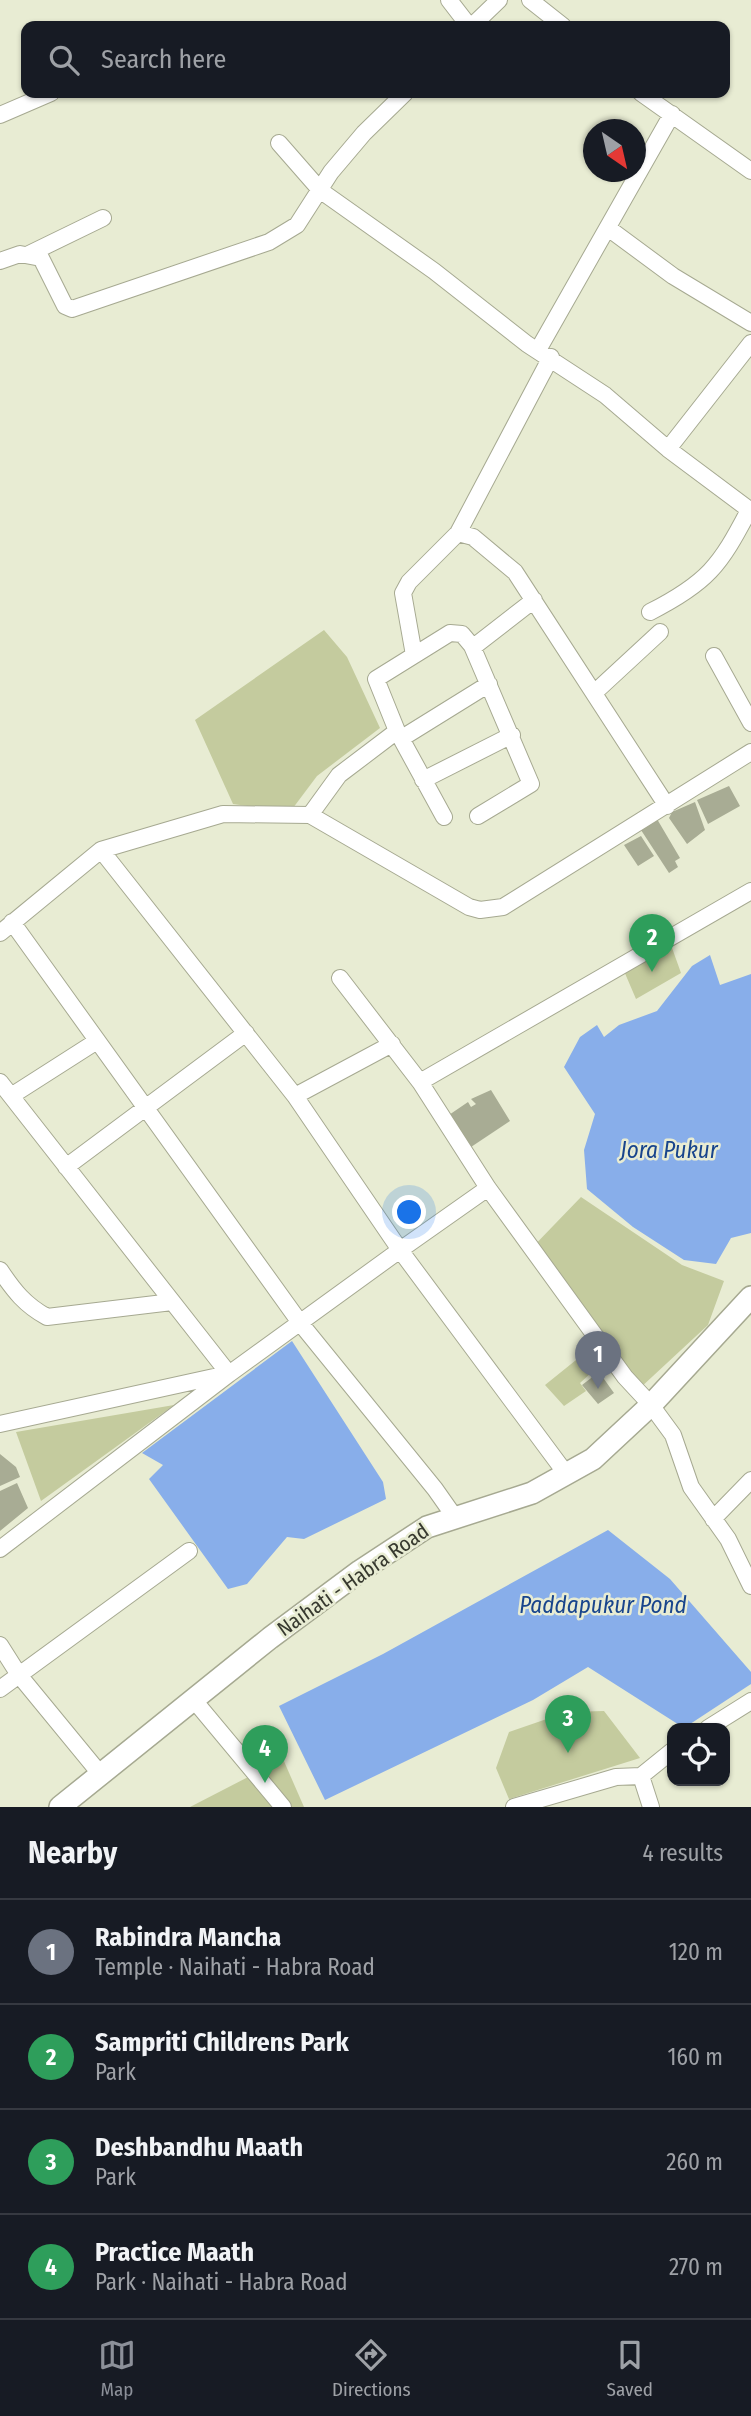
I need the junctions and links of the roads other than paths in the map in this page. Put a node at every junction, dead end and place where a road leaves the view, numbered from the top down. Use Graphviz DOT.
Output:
graph roads {
  1 [pos="449,0"];
  2 [pos="499,0"];
  3 [pos="530,0"];
  4 [pos="467,21"];
  5 [pos="476,21"];
  6 [pos="557,21"];
  7 [pos="39,98"];
  8 [pos="400,98"];
  9 [pos="648,98"];
  10 [pos="672,114"];
  11 [pos="0,115"];
  12 [pos="279,143"];
  13 [pos="720,147"];
  14 [pos="751,154"];
  15 [pos="751,171"];
  16 [pos="321,191"];
  17 [pos="103,218"];
  18 [pos="608,228"];
  19 [pos="29,254"];
  20 [pos="0,261"];
  21 [pos="751,323"];
  22 [pos="751,343"];
  23 [pos="545,354"];
  24 [pos="668,449"];
  25 [pos="750,510"];
  26 [pos="458,533"];
  27 [pos="534,600"];
  28 [pos="650,612"];
  29 [pos="660,632"];
  30 [pos="472,646"];
  31 [pos="414,655"];
  32 [pos="714,656"];
  33 [pos="489,684"];
  34 [pos="594,693"];
  35 [pos="751,723"];
  36 [pos="399,734"];
  37 [pos="512,735"];
  38 [pos="751,752"];
  39 [pos="423,780"];
  40 [pos="667,806"];
  41 [pos="310,815"];
  42 [pos="478,816"];
  43 [pos="444,817"];
  44 [pos="101,850"];
  45 [pos="751,891"];
  46 [pos="6,928"];
  47 [pos="340,978"];
  48 [pos="246,1033"];
  49 [pos="97,1041"];
  50 [pos="392,1044"];
  51 [pos="0,1082"];
  52 [pos="420,1082"];
  53 [pos="11,1096"];
  54 [pos="295,1096"];
  55 [pos="145,1107"];
  56 [pos="66,1167"];
  57 [pos="488,1188"];
  58 [pos="400,1250"];
  59 [pos="0,1270"];
  60 [pos="751,1297"];
  61 [pos="172,1302"];
  62 [pos="301,1324"];
  63 [pos="229,1374"];
  64 [pos="652,1405"];
  65 [pos="0,1424"];
  66 [pos="567,1475"];
  67 [pos="751,1480"];
  68 [pos="454,1516"];
  69 [pos="713,1519"];
  70 [pos="0,1549"];
  71 [pos="188,1551"];
  72 [pos="751,1586"];
  73 [pos="0,1645"];
  74 [pos="19,1675"];
  75 [pos="0,1689"];
  76 [pos="192,1699"];
  77 [pos="751,1701"];
  78 [pos="716,1723"];
  79 [pos="667,1755"];
  80 [pos="102,1776"];
  81 [pos="641,1776"];
  82 [pos="60,1807"];
  83 [pos="283,1807"];
  84 [pos="514,1807"];
  85 [pos="652,1807"];
  1 -- 4 [label="street"];
  2 -- 5 [label="street"];
  3 -- 6 [label="street"];
  7 -- 11 [label="street"];
  8 -- 16 [label="street"];
  9 -- 10 [label="street"];
  10 -- 13 [label="street"];
  10 -- 18 [label="street"];
  12 -- 16 [label="street"];
  13 -- 14 [label="street"];
  13 -- 15 [label="street"];
  16 -- 19 [label="street"];
  16 -- 23 [label="street"];
  17 -- 19 [label="street"];
  18 -- 21 [label="street"];
  18 -- 23 [label="street"];
  19 -- 20 [label="street"];
  22 -- 24 [label="street"];
  23 -- 24 [label="street"];
  23 -- 26 [label="street"];
  24 -- 25 [label="street"];
  25 -- 28 [label="street"];
  26 -- 27 [label="street"];
  26 -- 31 [label="street"];
  27 -- 30 [label="street"];
  27 -- 34 [label="street"];
  29 -- 34 [label="street"];
  30 -- 31 [label="street"];
  30 -- 33 [label="street"];
  31 -- 36 [label="street"];
  32 -- 35 [label="street"];
  33 -- 36 [label="street"];
  33 -- 37 [label="street"];
  34 -- 40 [label="street"];
  36 -- 39 [label="street"];
  36 -- 41 [label="street"];
  37 -- 39 [label="street"];
  37 -- 42 [label="street"];
  38 -- 40 [label="street"];
  39 -- 43 [label="street"];
  40 -- 41 [label="street"];
  41 -- 44 [label="street"];
  44 -- 46 [label="street"];
  44 -- 48 [label="street"];
  45 -- 52 [label="street"];
  46 -- 49 [label="street"];
  47 -- 50 [label="street"];
  48 -- 54 [label="street"];
  48 -- 55 [label="street"];
  49 -- 53 [label="street"];
  49 -- 55 [label="street"];
  50 -- 52 [label="street"];
  50 -- 54 [label="street"];
  51 -- 53 [label="street"];
  52 -- 57 [label="street"];
  53 -- 56 [label="street"];
  54 -- 58 [label="street"];
  55 -- 56 [label="street"];
  55 -- 62 [label="street"];
  56 -- 61 [label="street"];
  57 -- 58 [label="street"];
  57 -- 64 [label="street"];
  58 -- 62 [label="street"];
  58 -- 66 [label="street"];
  59 -- 61 [label="street"];
  60 -- 64 [label="main road, Naihati - Habra Road"];
  61 -- 63 [label="street"];
  62 -- 63 [label="street"];
  62 -- 68 [label="street"];
  63 -- 65 [label="street"];
  63 -- 70 [label="street"];
  64 -- 66 [label="main road, Naihati - Habra Road"];
  64 -- 69 [label="street"];
  66 -- 68 [label="main road, Naihati - Habra Road"];
  67 -- 69 [label="street"];
  68 -- 76 [label="main road, Naihati - Habra Road"];
  69 -- 72 [label="street"];
  71 -- 74 [label="street"];
  73 -- 74 [label="street"];
  74 -- 75 [label="street"];
  74 -- 80 [label="street"];
  76 -- 80 [label="main road, Naihati - Habra Road"];
  76 -- 83 [label="street"];
  77 -- 78 [label="street"];
  79 -- 81 [label="street"];
  80 -- 82 [label="main road, Naihati - Habra Road"];
  81 -- 84 [label="street"];
  81 -- 85 [label="street"];
}
